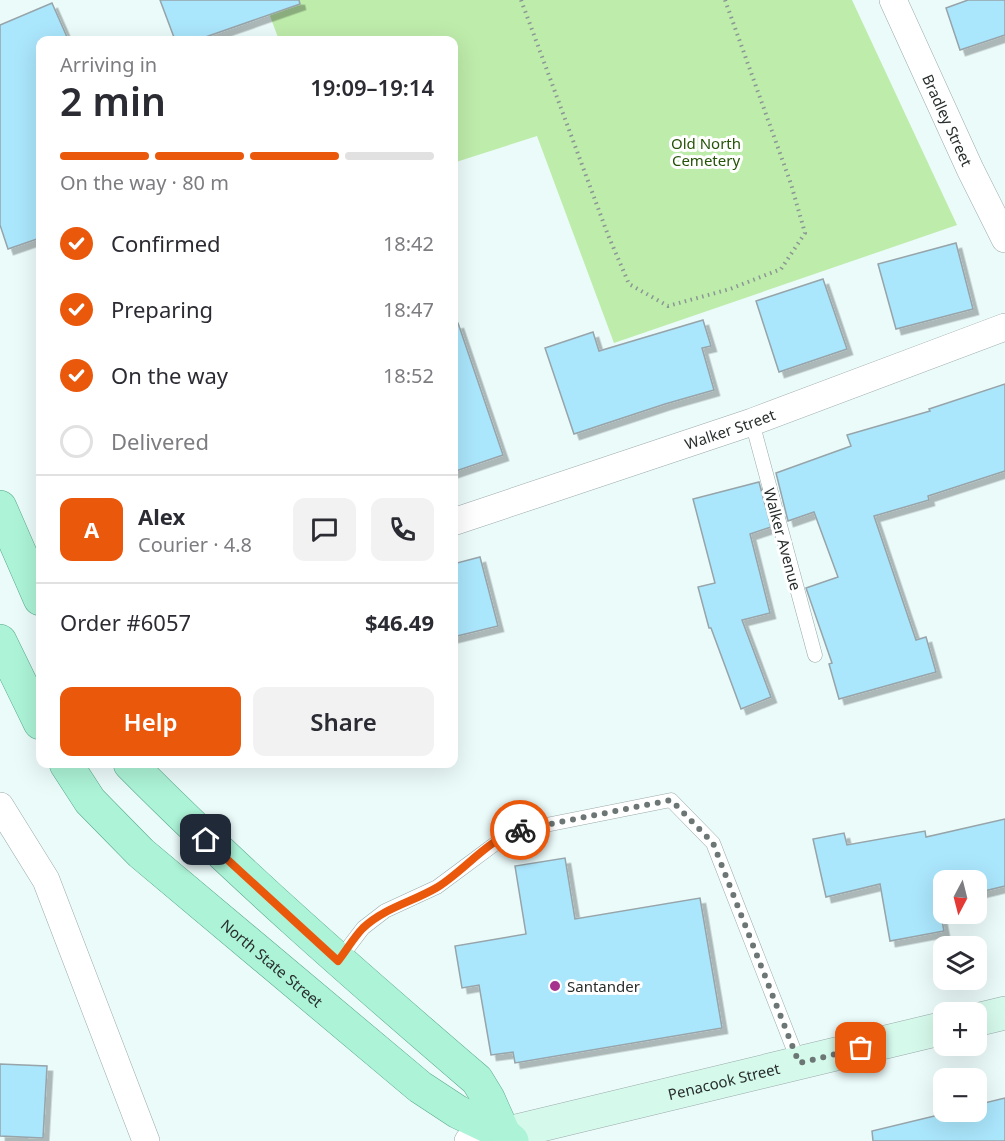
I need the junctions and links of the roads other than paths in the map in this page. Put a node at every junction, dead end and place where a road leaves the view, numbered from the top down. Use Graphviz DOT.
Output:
graph roads {
  1 [pos="893,0"];
  2 [pos="1005,239"];
  3 [pos="1005,327"];
  4 [pos="752,422"];
  5 [pos="0,507"];
  6 [pos="458,520"];
  7 [pos="36,590"];
  8 [pos="0,641"];
  9 [pos="815,655"];
  10 [pos="36,715"];
  11 [pos="69,768"];
  12 [pos="134,768"];
  13 [pos="0,806"];
  14 [pos="338,961"];
  15 [pos="1005,1013"];
  16 [pos="987,1017"];
  17 [pos="933,1031"];
  18 [pos="799,1063"];
  19 [pos="508,1137"];
  20 [pos="146,1141"];
  21 [pos="468,1141"];
  1 -- 2 [label="street, Bradley Street"];
  3 -- 4 [label="street, Walker Street"];
  4 -- 6 [label="street, Walker Street"];
  4 -- 9 [label="lane, Walker Avenue"];
  5 -- 7 [label="main road"];
  8 -- 10 [label="main road"];
  11 -- 19 [label="main road, North State Street"];
  12 -- 14 [label="main road"];
  13 -- 20 [label="street"];
  14 -- 18 [label="lane"];
  14 -- 19 [label="main road"];
  15 -- 16 [label="street"];
  17 -- 18 [label="street, Penacook Street"];
  18 -- 19 [label="street, Penacook Street"];
  19 -- 21 [label="street"];
}
